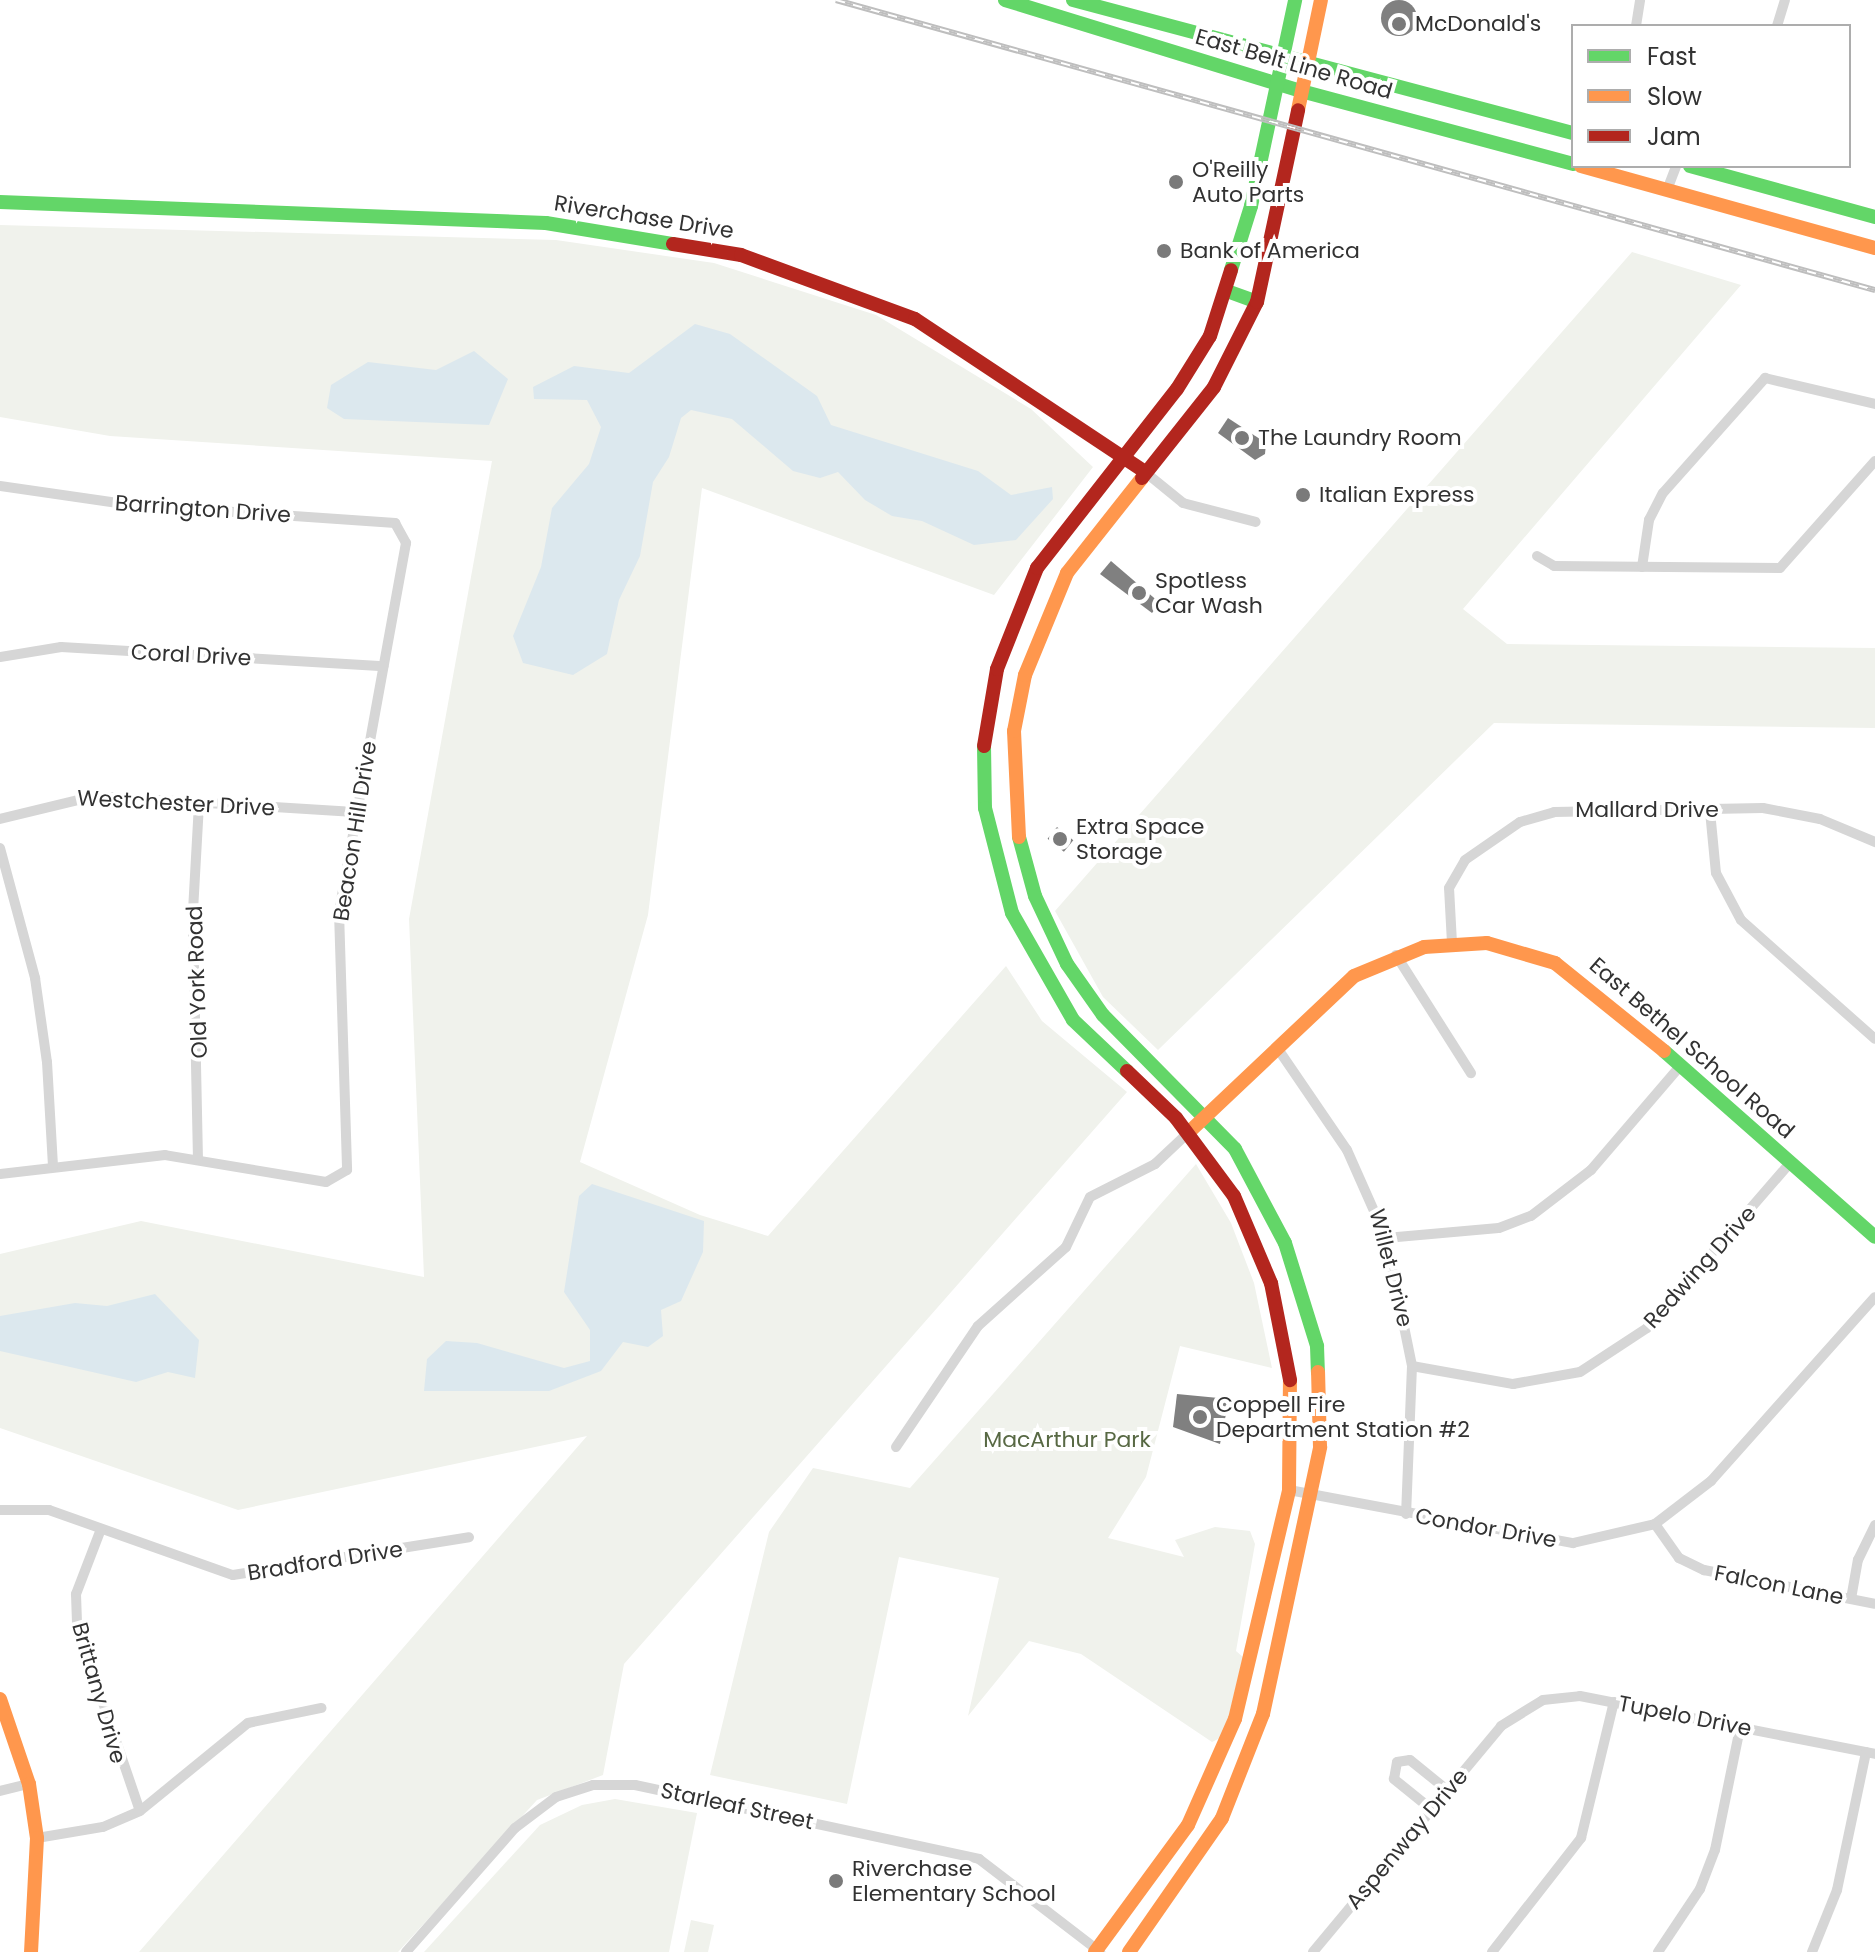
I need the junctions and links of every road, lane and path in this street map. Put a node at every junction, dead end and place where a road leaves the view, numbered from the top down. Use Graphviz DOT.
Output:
graph roads {
  1 [pos="1005,0"];
  2 [pos="1073,0"];
  3 [pos="1295,0"];
  4 [pos="1321,0"];
  5 [pos="1640,0"];
  6 [pos="1785,0"];
  7 [pos="1636,24"];
  8 [pos="1778,24"];
  9 [pos="1283,58"];
  10 [pos="1306,65"];
  11 [pos="1277,84"];
  12 [pos="1301,91"];
  13 [pos="1498,112"];
  14 [pos="1571,132"];
  15 [pos="1490,141"];
  16 [pos="1571,163"];
  17 [pos="1588,168"];
  18 [pos="1675,168"];
  19 [pos="1697,168"];
  20 [pos="1667,190"];
  21 [pos="0,202"];
  22 [pos="1875,217"];
  23 [pos="1875,248"];
  24 [pos="1227,291"];
  25 [pos="1257,302"];
  26 [pos="1875,404"];
  27 [pos="1123,455"];
  28 [pos="1875,461"];
  29 [pos="1145,472"];
  30 [pos="0,486"];
  31 [pos="1256,522"];
  32 [pos="404,531"];
  33 [pos="1537,556"];
  34 [pos="1642,567"];
  35 [pos="0,657"];
  36 [pos="383,666"];
  37 [pos="997,669"];
  38 [pos="1025,675"];
  39 [pos="199,803"];
  40 [pos="1710,811"];
  41 [pos="355,812"];
  42 [pos="0,819"];
  43 [pos="1875,842"];
  44 [pos="0,848"];
  45 [pos="1452,943"];
  46 [pos="1396,955"];
  47 [pos="1875,1039"];
  48 [pos="1278,1049"];
  49 [pos="1681,1065"];
  50 [pos="1471,1073"];
  51 [pos="1207,1116"];
  52 [pos="1188,1133"];
  53 [pos="198,1160"];
  54 [pos="1791,1162"];
  55 [pos="53,1167"];
  56 [pos="0,1174"];
  57 [pos="1875,1237"];
  58 [pos="1386,1238"];
  59 [pos="1875,1297"];
  60 [pos="1412,1366"];
  61 [pos="896,1447"];
  62 [pos="1289,1490"];
  63 [pos="1313,1495"];
  64 [pos="0,1510"];
  65 [pos="1406,1514"];
  66 [pos="1655,1524"];
  67 [pos="1875,1525"];
  68 [pos="101,1529"];
  69 [pos="469,1537"];
  70 [pos="1851,1599"];
  71 [pos="1875,1604"];
  72 [pos="0,1699"];
  73 [pos="1614,1702"];
  74 [pos="321,1708"];
  75 [pos="1501,1726"];
  76 [pos="1740,1728"];
  77 [pos="1871,1753"];
  78 [pos="29,1784"];
  79 [pos="1447,1790"];
  80 [pos="0,1791"];
  81 [pos="1431,1809"];
  82 [pos="140,1811"];
  83 [pos="37,1838"];
  84 [pos="1097,1951"];
  85 [pos="31,1952"];
  86 [pos="406,1952"];
  87 [pos="1129,1952"];
  88 [pos="1313,1952"];
  89 [pos="1492,1952"];
  90 [pos="1658,1952"];
  91 [pos="1812,1952"];
  1 -- 11 [label="main road, East Belt Line Road"];
  2 -- 9 [label="main road, East Belt Line Road"];
  3 -- 9 [label="main road"];
  4 -- 10 [label="main road"];
  5 -- 7 [label="street"];
  6 -- 8 [label="street"];
  9 -- 10 [label="main road, East Belt Line Road"];
  9 -- 11 [label="main road"];
  10 -- 12 [label="main road"];
  10 -- 13 [label="main road, East Belt Line Road"];
  11 -- 12 [label="main road, East Belt Line Road"];
  11 -- 24 [label="main road"];
  12 -- 15 [label="main road, East Belt Line Road"];
  12 -- 25 [label="main road"];
  13 -- 14 [label="main road, East Belt Line Road"];
  13 -- 15 [label="main road"];
  15 -- 16 [label="main road, East Belt Line Road"];
  17 -- 20 [label="main road"];
  18 -- 20 [label="street"];
  19 -- 22 [label="main road"];
  20 -- 23 [label="main road"];
  21 -- 27 [label="main road, Riverchase Drive"];
  24 -- 25 [label="main road"];
  24 -- 27 [label="main road"];
  25 -- 29 [label="main road"];
  26 -- 34 [label="street"];
  27 -- 29 [label="main road, Riverchase Drive"];
  27 -- 37 [label="main road"];
  28 -- 34 [label="street"];
  29 -- 31 [label="street, Riverchase Drive"];
  29 -- 38 [label="main road"];
  30 -- 32 [label="street, Barrington Drive"];
  32 -- 36 [label="street, Beacon Hill Drive"];
  33 -- 34 [label="street"];
  35 -- 36 [label="street, Coral Drive"];
  36 -- 41 [label="street, Beacon Hill Drive"];
  37 -- 38 [label="main road"];
  37 -- 52 [label="main road"];
  38 -- 51 [label="main road"];
  39 -- 41 [label="street, Westchester Drive"];
  39 -- 42 [label="street, Westchester Drive"];
  39 -- 53 [label="street, Old York Road"];
  40 -- 43 [label="street, Mallard Drive"];
  40 -- 45 [label="street, Mallard Drive"];
  40 -- 47 [label="street"];
  41 -- 53 [label="street, Beacon Hill Drive"];
  44 -- 55 [label="street"];
  45 -- 46 [label="main road, East Bethel School Road"];
  45 -- 49 [label="main road, East Bethel School Road"];
  46 -- 48 [label="main road, East Bethel School Road"];
  46 -- 50 [label="street"];
  48 -- 51 [label="main road, East Bethel School Road"];
  48 -- 58 [label="street, Willet Drive"];
  49 -- 54 [label="main road, East Bethel School Road"];
  49 -- 58 [label="street"];
  51 -- 52 [label="main road, East Bethel School Road"];
  51 -- 63 [label="main road"];
  52 -- 61 [label="street"];
  52 -- 62 [label="main road"];
  53 -- 55 [label="street"];
  54 -- 57 [label="main road, East Bethel School Road"];
  54 -- 60 [label="street, Redwing Drive"];
  55 -- 56 [label="street"];
  58 -- 60 [label="street, Willet Drive"];
  59 -- 66 [label="street, Condor Drive"];
  60 -- 65 [label="street, Willet Drive"];
  62 -- 63 [label="street, Condor Drive"];
  62 -- 84 [label="main road"];
  63 -- 65 [label="street, Condor Drive"];
  63 -- 87 [label="main road"];
  64 -- 68 [label="street, Bradford Drive"];
  65 -- 66 [label="street, Condor Drive"];
  66 -- 70 [label="street, Falcon Lane"];
  67 -- 70 [label="street"];
  68 -- 69 [label="street, Bradford Drive"];
  68 -- 82 [label="street, Brittany Drive"];
  70 -- 71 [label="street, Falcon Lane"];
  72 -- 78 [label="main road"];
  73 -- 75 [label="street, Tupelo Drive"];
  73 -- 76 [label="street, Tupelo Drive"];
  73 -- 89 [label="street"];
  74 -- 82 [label="street"];
  75 -- 79 [label="street, Aspenway Drive"];
  76 -- 77 [label="street, Tupelo Drive"];
  76 -- 90 [label="street"];
  77 -- 91 [label="street"];
  78 -- 80 [label="street"];
  78 -- 83 [label="main road"];
  79 -- 81 [label="street, Aspenway Drive"];
  79 -- 81 [label="street"];
  81 -- 88 [label="street, Aspenway Drive"];
  82 -- 83 [label="street"];
  83 -- 85 [label="main road"];
  84 -- 86 [label="street, Starleaf Street"];
}
